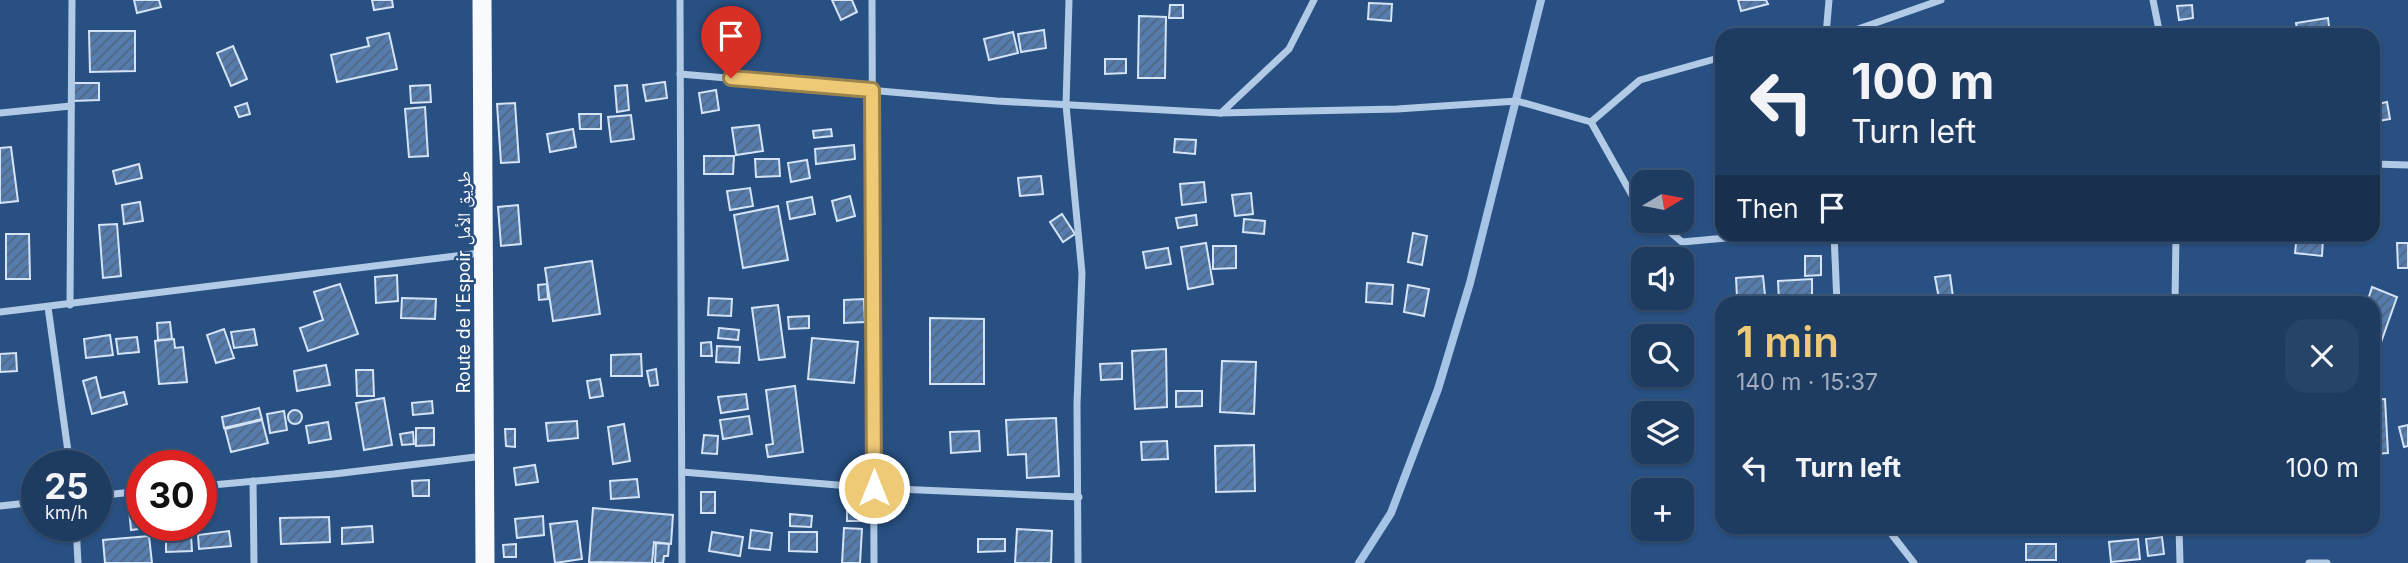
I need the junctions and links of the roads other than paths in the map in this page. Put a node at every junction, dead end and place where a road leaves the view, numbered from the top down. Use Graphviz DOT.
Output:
graph roads {
  1 [pos="72,0"];
  2 [pos="482,0"];
  3 [pos="680,0"];
  4 [pos="872,0"];
  5 [pos="1069,0"];
  6 [pos="1314,0"];
  7 [pos="1829,0"];
  8 [pos="1941,0"];
  9 [pos="2153,0"];
  10 [pos="1827,28"];
  11 [pos="1861,28"];
  12 [pos="2159,28"];
  13 [pos="1715,59"];
  14 [pos="680,74"];
  15 [pos="872,90"];
  16 [pos="1066,105"];
  17 [pos="71,106"];
  18 [pos="0,113"];
  19 [pos="1220,113"];
  20 [pos="1591,122"];
  21 [pos="2380,164"];
  22 [pos="2408,165"];
  23 [pos="1631,193"];
  24 [pos="1671,233"];
  25 [pos="1715,239"];
  26 [pos="1834,242"];
  27 [pos="2176,242"];
  28 [pos="485,253"];
  29 [pos="1838,296"];
  30 [pos="2175,296"];
  31 [pos="70,304"];
  32 [pos="48,307"];
  33 [pos="0,312"];
  34 [pos="69,450"];
  35 [pos="485,456"];
  36 [pos="682,472"];
  37 [pos="253,481"];
  38 [pos="217,484"];
  39 [pos="874,488"];
  40 [pos="1079,497"];
  41 [pos="21,504"];
  42 [pos="0,506"];
  43 [pos="1891,534"];
  44 [pos="2179,534"];
  45 [pos="77,541"];
  46 [pos="78,563"];
  47 [pos="254,563"];
  48 [pos="485,563"];
  49 [pos="682,563"];
  50 [pos="874,563"];
  51 [pos="1078,563"];
  52 [pos="1914,563"];
  53 [pos="2180,563"];
  54 [pos="2309,563"];
  55 [pos="2327,563"];
  1 -- 17 [label="street"];
  2 -- 28 [label="highway, Route de l’Espoir طريق الأمل"];
  3 -- 14 [label="street"];
  4 -- 15 [label="street"];
  5 -- 16 [label="street"];
  6 -- 19 [label="street"];
  7 -- 10 [label="street"];
  8 -- 11 [label="street"];
  9 -- 12 [label="street"];
  13 -- 20 [label="street"];
  14 -- 15 [label="street"];
  14 -- 36 [label="street"];
  15 -- 16 [label="street"];
  15 -- 39 [label="street"];
  16 -- 19 [label="street"];
  16 -- 40 [label="street"];
  17 -- 18 [label="street"];
  17 -- 31 [label="street"];
  19 -- 20 [label="street"];
  20 -- 23 [label="street"];
  21 -- 22 [label="street"];
  24 -- 25 [label="street"];
  26 -- 29 [label="street"];
  27 -- 30 [label="street"];
  28 -- 31 [label="street"];
  28 -- 35 [label="highway, Route de l’Espoir طريق الأمل"];
  31 -- 32 [label="street"];
  32 -- 33 [label="street"];
  32 -- 34 [label="street"];
  35 -- 37 [label="street"];
  35 -- 48 [label="highway, Route de l’Espoir طريق الأمل"];
  36 -- 39 [label="street"];
  36 -- 49 [label="street"];
  37 -- 38 [label="street"];
  37 -- 47 [label="street"];
  39 -- 40 [label="street"];
  39 -- 50 [label="street"];
  40 -- 51 [label="street"];
  41 -- 42 [label="street"];
  43 -- 52 [label="street"];
  44 -- 53 [label="street"];
  45 -- 46 [label="street"];
  54 -- 55 [label="street"];
}
